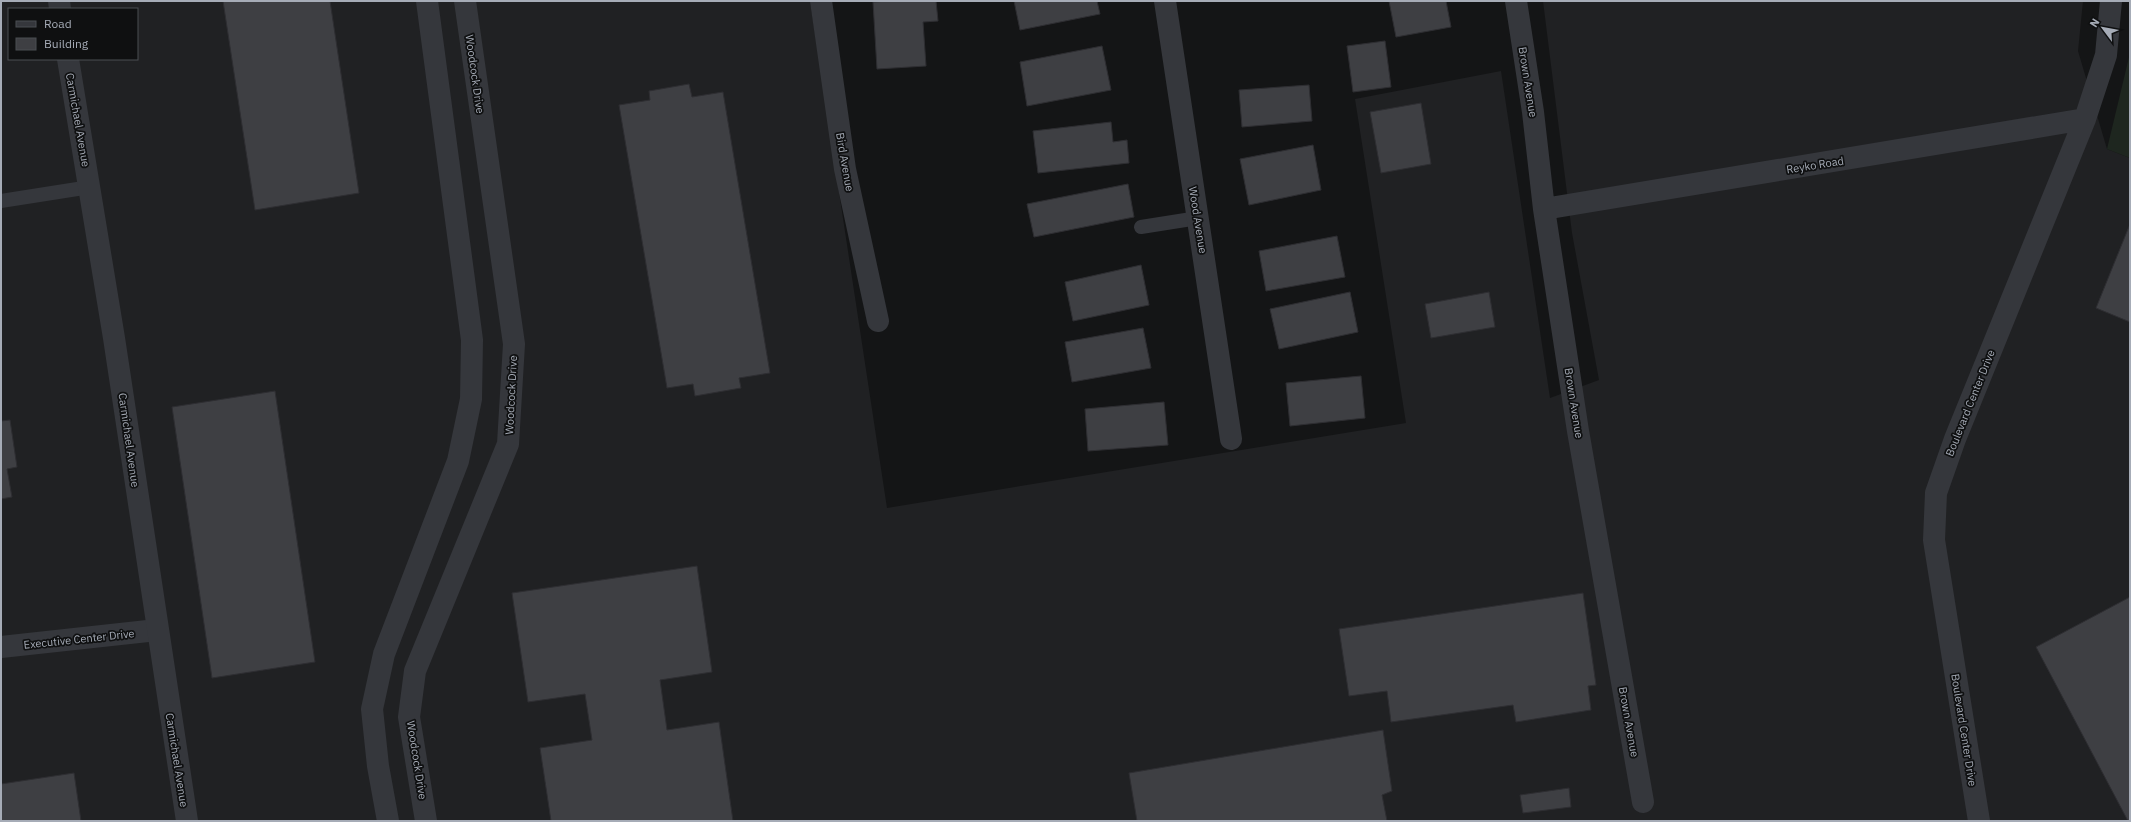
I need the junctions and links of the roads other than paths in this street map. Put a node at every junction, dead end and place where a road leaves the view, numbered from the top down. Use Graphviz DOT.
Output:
graph roads {
  1 [pos="427,1"];
  2 [pos="465,1"];
  3 [pos="821,1"];
  4 [pos="1165,1"];
  5 [pos="1516,1"];
  6 [pos="2111,1"];
  7 [pos="68,60"];
  8 [pos="2085,120"];
  9 [pos="90,187"];
  10 [pos="1,201"];
  11 [pos="1544,209"];
  12 [pos="1198,218"];
  13 [pos="1141,227"];
  14 [pos="878,320"];
  15 [pos="1231,439"];
  16 [pos="157,630"];
  17 [pos="1,648"];
  18 [pos="1644,802"];
  19 [pos="187,821"];
  20 [pos="388,821"];
  21 [pos="426,821"];
  22 [pos="1978,821"];
  1 -- 20 [label="street"];
  2 -- 21 [label="street, Woodcock Drive"];
  3 -- 14 [label="street, Bird Avenue"];
  4 -- 12 [label="street, Wood Avenue"];
  5 -- 11 [label="street, Brown Avenue"];
  6 -- 8 [label="street, Boulevard Center Drive"];
  7 -- 9 [label="street, Carmichael Avenue"];
  8 -- 11 [label="street, Reyko Road"];
  8 -- 22 [label="street, Boulevard Center Drive"];
  9 -- 10 [label="lane"];
  9 -- 16 [label="street, Carmichael Avenue"];
  11 -- 18 [label="street, Brown Avenue"];
  12 -- 13 [label="lane"];
  12 -- 15 [label="street, Wood Avenue"];
  16 -- 17 [label="street, Executive Center Drive"];
  16 -- 19 [label="street, Carmichael Avenue"];
}
